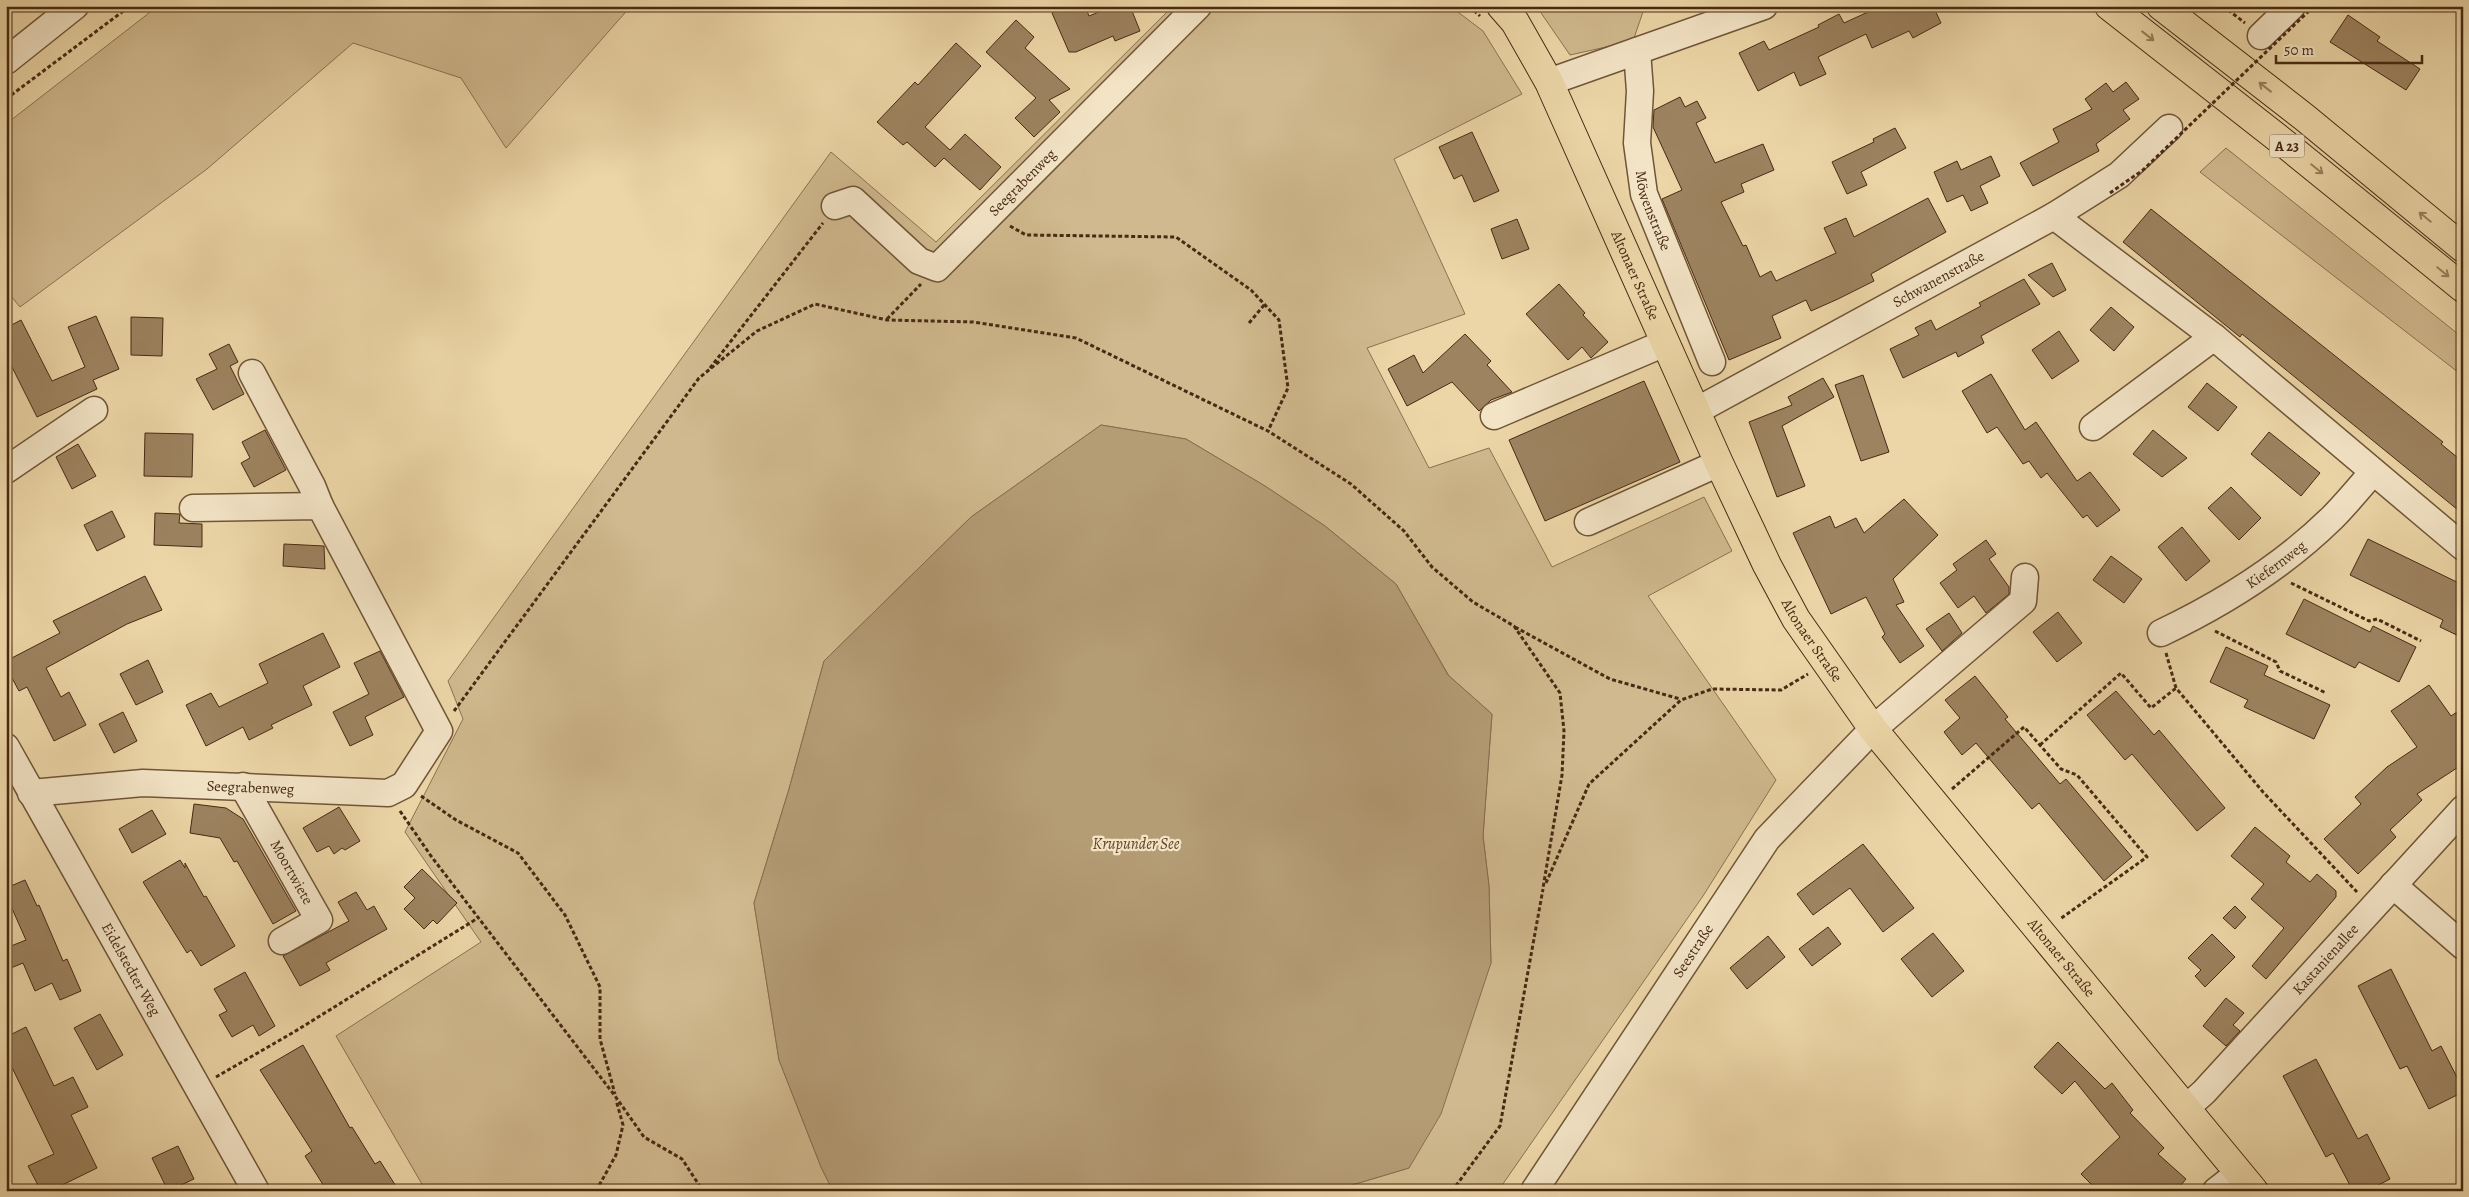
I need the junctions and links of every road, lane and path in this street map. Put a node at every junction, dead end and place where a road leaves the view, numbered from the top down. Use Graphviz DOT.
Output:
graph roads {
  1 [pos="75,6"];
  2 [pos="130,6"];
  3 [pos="1198,6"];
  4 [pos="1501,6"];
  5 [pos="1764,6"];
  6 [pos="2109,6"];
  7 [pos="2160,6"];
  8 [pos="2292,6"];
  9 [pos="2314,6"];
  10 [pos="2261,36"];
  11 [pos="1637,51"];
  12 [pos="6,61"];
  13 [pos="1549,82"];
  14 [pos="6,99"];
  15 [pos="2169,128"];
  16 [pos="2110,193"];
  17 [pos="835,206"];
  18 [pos="991,216"];
  19 [pos="2054,216"];
  20 [pos="2463,248"];
  21 [pos="937,268"];
  22 [pos="2463,288"];
  23 [pos="1265,304"];
  24 [pos="887,320"];
  25 [pos="1249,322"];
  26 [pos="2214,337"];
  27 [pos="1665,342"];
  28 [pos="1712,362"];
  29 [pos="707,372"];
  30 [pos="252,373"];
  31 [pos="94,410"];
  32 [pos="1696,411"];
  33 [pos="1494,416"];
  34 [pos="2093,427"];
  35 [pos="1268,431"];
  36 [pos="1719,463"];
  37 [pos="6,470"];
  38 [pos="2373,472"];
  39 [pos="320,506"];
  40 [pos="193,508"];
  41 [pos="1588,522"];
  42 [pos="2463,547"];
  43 [pos="2268,572"];
  44 [pos="2025,577"];
  45 [pos="2191,619"];
  46 [pos="1514,626"];
  47 [pos="2161,634"];
  48 [pos="2421,641"];
  49 [pos="1811,673"];
  50 [pos="2176,688"];
  51 [pos="2326,693"];
  52 [pos="1680,700"];
  53 [pos="1873,729"];
  54 [pos="439,731"];
  55 [pos="2040,745"];
  56 [pos="6,747"];
  57 [pos="243,786"];
  58 [pos="396,789"];
  59 [pos="31,794"];
  60 [pos="1934,803"];
  61 [pos="2463,809"];
  62 [pos="2393,885"];
  63 [pos="1543,888"];
  64 [pos="2373,907"];
  65 [pos="478,918"];
  66 [pos="2060,918"];
  67 [pos="282,941"];
  68 [pos="2463,946"];
  69 [pos="197,1088"];
  70 [pos="615,1096"];
  71 [pos="2186,1108"];
  72 [pos="2247,1182"];
  73 [pos="256,1191"];
  74 [pos="596,1191"];
  75 [pos="703,1191"];
  76 [pos="1452,1191"];
  77 [pos="1534,1191"];
  78 [pos="2216,1191"];
  1 -- 12 [label="street"];
  2 -- 14 [label="path"];
  3 -- 18 [label="street, Seegrabenweg"];
  4 -- 13 [label="main road, Altonaer Straße"];
  5 -- 11 [label="street"];
  6 -- 22 [label="main road, A 23, one-way"];
  20 -- 7 [label="main road, A 23, one-way"];
  8 -- 10 [label="street"];
  9 -- 16 [label="path, bridge"];
  11 -- 13 [label="street"];
  11 -- 28 [label="street, Möwenstraße"];
  13 -- 27 [label="main road, Altonaer Straße"];
  15 -- 19 [label="street, Schwanenstraße"];
  17 -- 21 [label="street"];
  17 -- 29 [label="path"];
  18 -- 21 [label="street, Seegrabenweg"];
  18 -- 23 [label="path"];
  19 -- 26 [label="street"];
  19 -- 32 [label="street, Schwanenstraße"];
  21 -- 24 [label="path"];
  23 -- 25 [label="path"];
  23 -- 35 [label="path"];
  24 -- 29 [label="path"];
  24 -- 35 [label="path"];
  26 -- 34 [label="street"];
  26 -- 38 [label="street"];
  27 -- 32 [label="main road, Altonaer Straße"];
  27 -- 33 [label="street"];
  29 -- 54 [label="path"];
  30 -- 39 [label="street"];
  31 -- 37 [label="street"];
  32 -- 36 [label="main road, Altonaer Straße"];
  35 -- 46 [label="path"];
  36 -- 41 [label="street"];
  36 -- 53 [label="main road, Altonaer Straße"];
  38 -- 42 [label="street"];
  38 -- 43 [label="street, Kiefernweg"];
  39 -- 40 [label="street"];
  39 -- 54 [label="street"];
  43 -- 45 [label="street, Kiefernweg"];
  43 -- 48 [label="path"];
  44 -- 53 [label="street, Seestraße"];
  45 -- 47 [label="street, Kiefernweg"];
  45 -- 51 [label="path"];
  46 -- 52 [label="path"];
  46 -- 63 [label="path"];
  47 -- 50 [label="path"];
  49 -- 52 [label="path"];
  50 -- 55 [label="path"];
  50 -- 64 [label="path"];
  52 -- 63 [label="path"];
  53 -- 60 [label="main road, Altonaer Straße"];
  53 -- 77 [label="street, Seestraße"];
  54 -- 58 [label="street"];
  55 -- 60 [label="path"];
  55 -- 66 [label="path"];
  56 -- 59 [label="street, Eidelstedter Weg"];
  57 -- 58 [label="street, Seegrabenweg"];
  57 -- 59 [label="street, Seegrabenweg"];
  57 -- 67 [label="street, Moortwiete"];
  58 -- 65 [label="path"];
  58 -- 70 [label="path"];
  59 -- 69 [label="street, Eidelstedter Weg"];
  60 -- 71 [label="main road, Altonaer Straße"];
  61 -- 62 [label="street, Kastanienallee"];
  62 -- 64 [label="street, Kastanienallee"];
  62 -- 68 [label="street"];
  63 -- 76 [label="path"];
  64 -- 71 [label="street, Kastanienallee"];
  65 -- 69 [label="path"];
  65 -- 70 [label="path"];
  69 -- 73 [label="street, Eidelstedter Weg"];
  70 -- 74 [label="path"];
  70 -- 75 [label="path"];
  71 -- 72 [label="main road, Altonaer Straße"];
  72 -- 78 [label="street"];
}
